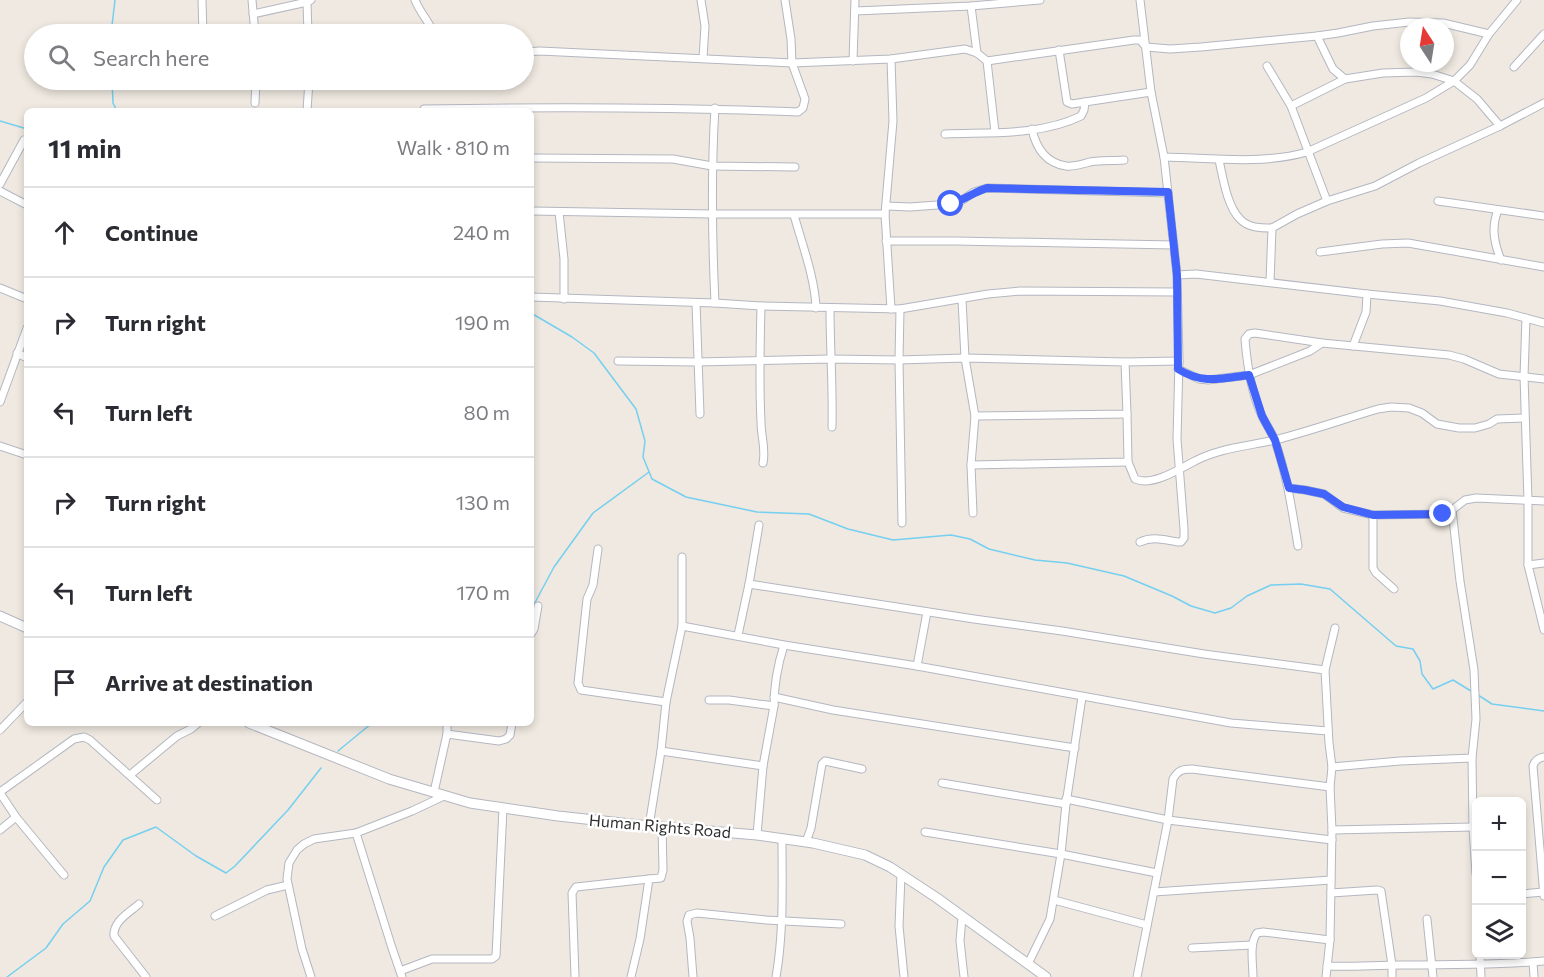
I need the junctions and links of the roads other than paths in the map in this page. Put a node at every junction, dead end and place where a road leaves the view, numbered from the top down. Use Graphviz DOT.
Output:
graph roads {
  1 [pos="202,0"];
  2 [pos="252,0"];
  3 [pos="415,0"];
  4 [pos="701,0"];
  5 [pos="785,0"];
  6 [pos="855,0"];
  7 [pos="1040,0"];
  8 [pos="1140,0"];
  9 [pos="309,1"];
  10 [pos="1514,1"];
  11 [pos="971,6"];
  12 [pos="855,11"];
  13 [pos="253,14"];
  14 [pos="203,24"];
  15 [pos="254,24"];
  16 [pos="308,24"];
  17 [pos="430,24"];
  18 [pos="1489,34"];
  19 [pos="1544,34"];
  20 [pos="1317,36"];
  21 [pos="1146,47"];
  22 [pos="1059,50"];
  23 [pos="534,51"];
  24 [pos="977,53"];
  25 [pos="703,58"];
  26 [pos="891,59"];
  27 [pos="853,60"];
  28 [pos="987,60"];
  29 [pos="792,63"];
  30 [pos="1267,66"];
  31 [pos="1514,67"];
  32 [pos="1345,79"];
  33 [pos="1454,81"];
  34 [pos="256,90"];
  35 [pos="308,90"];
  36 [pos="1150,92"];
  37 [pos="1085,102"];
  38 [pos="255,103"];
  39 [pos="1291,106"];
  40 [pos="1543,106"];
  41 [pos="307,108"];
  42 [pos="473,108"];
  43 [pos="715,108"];
  44 [pos="1500,126"];
  45 [pos="1032,129"];
  46 [pos="995,132"];
  47 [pos="945,134"];
  48 [pos="24,140"];
  49 [pos="1307,152"];
  50 [pos="1164,157"];
  51 [pos="534,158"];
  52 [pos="1124,160"];
  53 [pos="1219,160"];
  54 [pos="712,166"];
  55 [pos="795,166"];
  56 [pos="0,184"];
  57 [pos="0,191"];
  58 [pos="1168,192"];
  59 [pos="1327,201"];
  60 [pos="1438,201"];
  61 [pos="24,203"];
  62 [pos="886,210"];
  63 [pos="1498,210"];
  64 [pos="534,211"];
  65 [pos="559,212"];
  66 [pos="712,214"];
  67 [pos="794,214"];
  68 [pos="1544,216"];
  69 [pos="1272,228"];
  70 [pos="886,241"];
  71 [pos="1174,245"];
  72 [pos="1320,252"];
  73 [pos="1501,260"];
  74 [pos="1544,267"];
  75 [pos="1177,275"];
  76 [pos="1270,282"];
  77 [pos="0,288"];
  78 [pos="1177,292"];
  79 [pos="1367,294"];
  80 [pos="534,297"];
  81 [pos="24,298"];
  82 [pos="564,299"];
  83 [pos="962,300"];
  84 [pos="696,303"];
  85 [pos="715,303"];
  86 [pos="762,306"];
  87 [pos="816,308"];
  88 [pos="830,308"];
  89 [pos="891,309"];
  90 [pos="900,309"];
  91 [pos="1526,318"];
  92 [pos="1544,323"];
  93 [pos="24,336"];
  94 [pos="1322,343"];
  95 [pos="1353,346"];
  96 [pos="17,353"];
  97 [pos="24,356"];
  98 [pos="830,358"];
  99 [pos="965,358"];
  100 [pos="899,360"];
  101 [pos="618,361"];
  102 [pos="760,361"];
  103 [pos="1125,362"];
  104 [pos="697,363"];
  105 [pos="1178,365"];
  106 [pos="1249,375"];
  107 [pos="1524,376"];
  108 [pos="1544,379"];
  109 [pos="0,402"];
  110 [pos="700,414"];
  111 [pos="1127,414"];
  112 [pos="975,416"];
  113 [pos="1524,418"];
  114 [pos="832,427"];
  115 [pos="1275,440"];
  116 [pos="0,446"];
  117 [pos="24,454"];
  118 [pos="1128,462"];
  119 [pos="763,463"];
  120 [pos="971,465"];
  121 [pos="1179,470"];
  122 [pos="1289,488"];
  123 [pos="1528,501"];
  124 [pos="1544,501"];
  125 [pos="1452,510"];
  126 [pos="973,513"];
  127 [pos="1373,515"];
  128 [pos="902,523"];
  129 [pos="759,525"];
  130 [pos="1140,542"];
  131 [pos="1298,546"];
  132 [pos="598,549"];
  133 [pos="682,557"];
  134 [pos="1544,563"];
  135 [pos="1528,565"];
  136 [pos="749,584"];
  137 [pos="1394,589"];
  138 [pos="538,606"];
  139 [pos="927,612"];
  140 [pos="0,616"];
  141 [pos="682,626"];
  142 [pos="24,627"];
  143 [pos="534,628"];
  144 [pos="1335,628"];
  145 [pos="1544,630"];
  146 [pos="738,635"];
  147 [pos="784,645"];
  148 [pos="917,666"];
  149 [pos="1325,670"];
  150 [pos="1082,697"];
  151 [pos="774,698"];
  152 [pos="709,700"];
  153 [pos="666,702"];
  154 [pos="24,705"];
  155 [pos="774,706"];
  156 [pos="194,726"];
  157 [pos="257,726"];
  158 [pos="447,726"];
  159 [pos="512,726"];
  160 [pos="0,730"];
  161 [pos="1329,731"];
  162 [pos="447,734"];
  163 [pos="1075,748"];
  164 [pos="661,751"];
  165 [pos="1544,757"];
  166 [pos="1472,758"];
  167 [pos="764,766"];
  168 [pos="1332,767"];
  169 [pos="862,769"];
  170 [pos="130,775"];
  171 [pos="942,783"];
  172 [pos="1330,787"];
  173 [pos="434,792"];
  174 [pos="0,793"];
  175 [pos="444,796"];
  176 [pos="1473,797"];
  177 [pos="157,800"];
  178 [pos="1066,802"];
  179 [pos="503,808"];
  180 [pos="16,817"];
  181 [pos="1541,817"];
  182 [pos="1168,820"];
  183 [pos="650,825"];
  184 [pos="662,826"];
  185 [pos="1472,827"];
  186 [pos="0,830"];
  187 [pos="1332,830"];
  188 [pos="356,832"];
  189 [pos="925,832"];
  190 [pos="757,835"];
  191 [pos="782,838"];
  192 [pos="1332,840"];
  193 [pos="806,842"];
  194 [pos="1061,854"];
  195 [pos="1157,873"];
  196 [pos="64,875"];
  197 [pos="901,875"];
  198 [pos="649,879"];
  199 [pos="1331,880"];
  200 [pos="288,885"];
  201 [pos="1154,892"];
  202 [pos="1331,893"];
  203 [pos="1526,894"];
  204 [pos="1544,894"];
  205 [pos="1054,900"];
  206 [pos="139,904"];
  207 [pos="215,916"];
  208 [pos="962,917"];
  209 [pos="1427,920"];
  210 [pos="782,921"];
  211 [pos="841,924"];
  212 [pos="1147,925"];
  213 [pos="1330,940"];
  214 [pos="1252,945"];
  215 [pos="1192,948"];
  216 [pos="1480,959"];
  217 [pos="1544,961"];
  218 [pos="1533,962"];
  219 [pos="1028,964"];
  220 [pos="1392,965"];
  221 [pos="1432,965"];
  222 [pos="1480,965"];
  223 [pos="1327,966"];
  224 [pos="401,974"];
  225 [pos="574,976"];
  226 [pos="146,977"];
  227 [pos="311,977"];
  228 [pos="631,977"];
  229 [pos="693,977"];
  230 [pos="776,977"];
  231 [pos="904,977"];
  232 [pos="964,977"];
  233 [pos="1046,977"];
  234 [pos="1137,977"];
  235 [pos="1253,977"];
  236 [pos="1326,977"];
  237 [pos="1392,977"];
  238 [pos="1433,977"];
  239 [pos="1481,977"];
  240 [pos="1534,977"];
  1 -- 14 [label="street"];
  2 -- 13 [label="street"];
  3 -- 17 [label="street"];
  4 -- 25 [label="street"];
  5 -- 29 [label="street"];
  6 -- 12 [label="street"];
  7 -- 11 [label="street"];
  8 -- 21 [label="street"];
  9 -- 13 [label="street"];
  9 -- 16 [label="street"];
  10 -- 18 [label="street"];
  11 -- 12 [label="street"];
  11 -- 24 [label="street"];
  12 -- 27 [label="street"];
  13 -- 15 [label="street"];
  18 -- 20 [label="street"];
  18 -- 33 [label="street"];
  19 -- 31 [label="street"];
  20 -- 21 [label="street"];
  20 -- 32 [label="street"];
  21 -- 22 [label="street"];
  21 -- 36 [label="street"];
  22 -- 28 [label="street"];
  22 -- 37 [label="street"];
  23 -- 25 [label="street"];
  24 -- 26 [label="street"];
  24 -- 28 [label="street"];
  25 -- 29 [label="street"];
  26 -- 27 [label="street"];
  26 -- 62 [label="street"];
  27 -- 29 [label="street"];
  28 -- 46 [label="street"];
  29 -- 43 [label="street"];
  30 -- 39 [label="street"];
  32 -- 33 [label="street"];
  32 -- 39 [label="street"];
  33 -- 44 [label="street"];
  33 -- 49 [label="street"];
  34 -- 38 [label="street"];
  35 -- 41 [label="street"];
  36 -- 37 [label="street"];
  36 -- 50 [label="street"];
  37 -- 45 [label="street"];
  39 -- 49 [label="street"];
  40 -- 44 [label="street"];
  42 -- 43 [label="street"];
  43 -- 54 [label="street"];
  44 -- 59 [label="street"];
  45 -- 46 [label="street"];
  45 -- 52 [label="street"];
  46 -- 47 [label="street"];
  48 -- 56 [label="street"];
  49 -- 53 [label="street"];
  49 -- 59 [label="street"];
  50 -- 53 [label="street"];
  50 -- 58 [label="street"];
  51 -- 54 [label="street"];
  53 -- 69 [label="street"];
  54 -- 55 [label="street"];
  54 -- 66 [label="street"];
  57 -- 61 [label="street"];
  58 -- 62 [label="street"];
  58 -- 71 [label="street"];
  59 -- 69 [label="street"];
  60 -- 63 [label="street"];
  62 -- 67 [label="street"];
  62 -- 70 [label="street"];
  63 -- 68 [label="street"];
  63 -- 73 [label="street"];
  64 -- 65 [label="street"];
  65 -- 66 [label="street"];
  65 -- 82 [label="street"];
  66 -- 67 [label="street"];
  66 -- 85 [label="street"];
  67 -- 87 [label="street"];
  69 -- 76 [label="street"];
  70 -- 71 [label="street"];
  70 -- 89 [label="street"];
  71 -- 75 [label="street"];
  72 -- 73 [label="street"];
  73 -- 74 [label="street"];
  75 -- 76 [label="street"];
  75 -- 78 [label="street"];
  76 -- 79 [label="street"];
  77 -- 81 [label="street"];
  78 -- 83 [label="street"];
  78 -- 105 [label="street"];
  79 -- 91 [label="street"];
  79 -- 95 [label="street"];
  80 -- 82 [label="street"];
  82 -- 84 [label="street"];
  83 -- 90 [label="street"];
  83 -- 99 [label="street"];
  84 -- 85 [label="street"];
  84 -- 104 [label="street"];
  85 -- 86 [label="street"];
  86 -- 87 [label="street"];
  86 -- 102 [label="street"];
  87 -- 88 [label="street"];
  88 -- 89 [label="street"];
  88 -- 98 [label="street"];
  89 -- 90 [label="street"];
  90 -- 100 [label="street"];
  91 -- 92 [label="street"];
  91 -- 107 [label="street"];
  93 -- 96 [label="street"];
  94 -- 95 [label="street"];
  94 -- 106 [label="street"];
  94 -- 106 [label="street"];
  95 -- 107 [label="street"];
  96 -- 97 [label="street"];
  96 -- 109 [label="street"];
  98 -- 100 [label="street"];
  98 -- 102 [label="street"];
  98 -- 114 [label="street"];
  99 -- 100 [label="street"];
  99 -- 103 [label="street"];
  99 -- 112 [label="street"];
  100 -- 128 [label="street"];
  101 -- 104 [label="street"];
  102 -- 104 [label="street"];
  102 -- 119 [label="street"];
  103 -- 105 [label="street"];
  103 -- 111 [label="street"];
  104 -- 110 [label="street"];
  105 -- 106 [label="street"];
  105 -- 121 [label="street"];
  106 -- 115 [label="street"];
  107 -- 108 [label="street"];
  107 -- 113 [label="street"];
  111 -- 112 [label="street"];
  111 -- 118 [label="street"];
  112 -- 120 [label="street"];
  113 -- 115 [label="street"];
  113 -- 123 [label="street"];
  115 -- 121 [label="street"];
  115 -- 122 [label="street"];
  116 -- 117 [label="street"];
  118 -- 120 [label="street"];
  118 -- 121 [label="street"];
  120 -- 126 [label="street"];
  121 -- 130 [label="street"];
  122 -- 127 [label="street"];
  122 -- 131 [label="street"];
  123 -- 124 [label="street"];
  123 -- 125 [label="street"];
  123 -- 135 [label="street"];
  125 -- 127 [label="street"];
  125 -- 166 [label="street"];
  127 -- 137 [label="street"];
  129 -- 136 [label="street"];
  132 -- 153 [label="street"];
  133 -- 141 [label="street"];
  134 -- 135 [label="street"];
  135 -- 145 [label="street"];
  136 -- 139 [label="street"];
  136 -- 146 [label="street"];
  138 -- 143 [label="street"];
  139 -- 148 [label="street"];
  139 -- 149 [label="street"];
  140 -- 142 [label="street"];
  141 -- 146 [label="street"];
  141 -- 153 [label="street"];
  144 -- 149 [label="street"];
  146 -- 147 [label="street"];
  147 -- 148 [label="street"];
  147 -- 151 [label="street"];
  148 -- 150 [label="street"];
  149 -- 161 [label="street"];
  150 -- 161 [label="street"];
  150 -- 163 [label="street"];
  151 -- 155 [label="street"];
  151 -- 163 [label="street"];
  152 -- 155 [label="street"];
  153 -- 164 [label="street"];
  154 -- 160 [label="street"];
  155 -- 167 [label="street"];
  156 -- 170 [label="street"];
  157 -- 173 [label="street, Human Rights Road"];
  158 -- 162 [label="street"];
  159 -- 162 [label="street"];
  161 -- 168 [label="street"];
  162 -- 173 [label="street"];
  163 -- 178 [label="street"];
  164 -- 167 [label="street"];
  164 -- 183 [label="street"];
  165 -- 181 [label="street"];
  166 -- 168 [label="street"];
  166 -- 176 [label="street"];
  167 -- 190 [label="street"];
  168 -- 172 [label="street"];
  169 -- 193 [label="street"];
  170 -- 174 [label="street"];
  170 -- 177 [label="street"];
  171 -- 178 [label="street"];
  172 -- 182 [label="street"];
  172 -- 187 [label="street"];
  173 -- 175 [label="street, Human Rights Road"];
  174 -- 180 [label="street"];
  175 -- 179 [label="street, Human Rights Road"];
  175 -- 188 [label="street"];
  178 -- 182 [label="street"];
  178 -- 194 [label="street"];
  179 -- 183 [label="street, Human Rights Road"];
  179 -- 224 [label="street"];
  180 -- 186 [label="street"];
  180 -- 196 [label="street"];
  181 -- 204 [label="street"];
  182 -- 192 [label="street"];
  182 -- 195 [label="street"];
  183 -- 184 [label="street, Human Rights Road"];
  184 -- 190 [label="street, Human Rights Road"];
  184 -- 198 [label="street"];
  185 -- 187 [label="street"];
  187 -- 192 [label="street"];
  188 -- 200 [label="street"];
  188 -- 224 [label="street"];
  189 -- 194 [label="street"];
  190 -- 191 [label="street, Human Rights Road"];
  191 -- 193 [label="street, Human Rights Road"];
  191 -- 210 [label="street"];
  192 -- 199 [label="street"];
  193 -- 197 [label="street, Human Rights Road"];
  194 -- 195 [label="street"];
  194 -- 205 [label="street"];
  195 -- 201 [label="street"];
  197 -- 208 [label="street, Human Rights Road"];
  197 -- 231 [label="street"];
  198 -- 225 [label="street"];
  198 -- 228 [label="street"];
  199 -- 201 [label="street"];
  199 -- 202 [label="street"];
  200 -- 207 [label="street"];
  200 -- 227 [label="street"];
  201 -- 212 [label="street"];
  202 -- 213 [label="street"];
  202 -- 220 [label="street"];
  203 -- 204 [label="street"];
  205 -- 212 [label="street"];
  205 -- 219 [label="street"];
  206 -- 226 [label="street"];
  208 -- 219 [label="street, Human Rights Road"];
  208 -- 232 [label="street"];
  209 -- 221 [label="street"];
  210 -- 211 [label="street"];
  210 -- 229 [label="street"];
  210 -- 230 [label="street"];
  212 -- 234 [label="street"];
  213 -- 214 [label="street"];
  213 -- 223 [label="street"];
  214 -- 215 [label="street"];
  214 -- 235 [label="street"];
  216 -- 222 [label="street"];
  217 -- 218 [label="street"];
  218 -- 222 [label="street"];
  218 -- 240 [label="street"];
  219 -- 233 [label="street, Human Rights Road"];
  220 -- 221 [label="street"];
  220 -- 223 [label="street"];
  220 -- 237 [label="street"];
  221 -- 222 [label="street"];
  221 -- 238 [label="street"];
  222 -- 239 [label="street"];
  223 -- 236 [label="street"];
}
